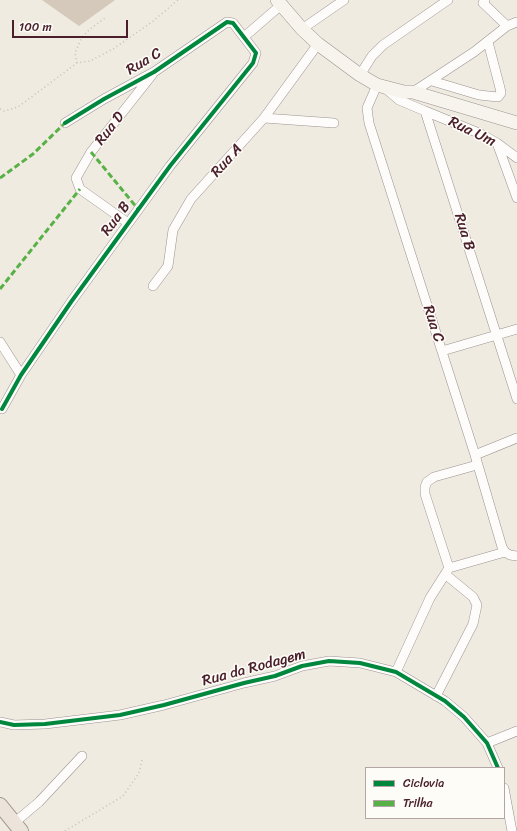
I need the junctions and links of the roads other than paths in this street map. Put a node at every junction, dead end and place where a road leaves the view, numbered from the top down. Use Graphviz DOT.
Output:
graph roads {
  1 [pos="344,0"];
  2 [pos="448,0"];
  3 [pos="483,1"];
  4 [pos="279,3"];
  5 [pos="517,22"];
  6 [pos="507,26"];
  7 [pos="302,29"];
  8 [pos="244,37"];
  9 [pos="488,42"];
  10 [pos="318,44"];
  11 [pos="154,72"];
  12 [pos="360,75"];
  13 [pos="432,81"];
  14 [pos="380,86"];
  15 [pos="414,92"];
  16 [pos="424,111"];
  17 [pos="264,118"];
  18 [pos="65,123"];
  19 [pos="334,123"];
  20 [pos="517,123"];
  21 [pos="497,143"];
  22 [pos="517,158"];
  23 [pos="517,198"];
  24 [pos="128,223"];
  25 [pos="153,286"];
  26 [pos="517,329"];
  27 [pos="495,336"];
  28 [pos="0,342"];
  29 [pos="442,351"];
  30 [pos="21,375"];
  31 [pos="517,399"];
  32 [pos="2,409"];
  33 [pos="517,438"];
  34 [pos="475,455"];
  35 [pos="478,465"];
  36 [pos="504,552"];
  37 [pos="517,556"];
  38 [pos="447,571"];
  39 [pos="396,672"];
  40 [pos="436,696"];
  41 [pos="0,722"];
  42 [pos="517,731"];
  43 [pos="487,743"];
  44 [pos="82,756"];
  45 [pos="498,767"];
  46 [pos="505,793"];
  47 [pos="0,805"];
  48 [pos="18,827"];
  49 [pos="512,831"];
  1 -- 7 [label="street"];
  2 -- 12 [label="street"];
  3 -- 6 [label="street"];
  4 -- 7 [label="main road"];
  4 -- 8 [label="street"];
  5 -- 6 [label="street"];
  6 -- 9 [label="street"];
  7 -- 10 [label="main road"];
  8 -- 11 [label="street, Rua C"];
  8 -- 24 [label="street, Rua B"];
  9 -- 13 [label="street"];
  9 -- 13 [label="street"];
  10 -- 12 [label="main road"];
  10 -- 17 [label="street, Rua A"];
  11 -- 18 [label="street, Rua C"];
  11 -- 24 [label="street, Rua D"];
  12 -- 14 [label="main road"];
  13 -- 15 [label="street"];
  14 -- 15 [label="main road"];
  14 -- 16 [label="street"];
  14 -- 29 [label="street, Rua C"];
  15 -- 20 [label="main road"];
  16 -- 21 [label="street, Rua Um"];
  16 -- 27 [label="street, Rua B"];
  17 -- 19 [label="street"];
  17 -- 25 [label="street, Rua A"];
  21 -- 22 [label="street, Rua Um"];
  21 -- 23 [label="street"];
  24 -- 30 [label="street, Rua B"];
  26 -- 27 [label="street"];
  27 -- 29 [label="street"];
  27 -- 31 [label="street, Rua B"];
  28 -- 30 [label="street"];
  29 -- 34 [label="street, Rua C"];
  30 -- 32 [label="street, Rua B"];
  33 -- 34 [label="street"];
  34 -- 35 [label="street, Rua C"];
  35 -- 36 [label="street, Rua C"];
  35 -- 38 [label="street"];
  36 -- 37 [label="street"];
  36 -- 38 [label="street"];
  38 -- 39 [label="street"];
  38 -- 40 [label="street"];
  39 -- 40 [label="street, Rua da Rodagem"];
  39 -- 41 [label="street, Rua da Rodagem"];
  40 -- 43 [label="street, Rua da Rodagem"];
  42 -- 43 [label="street"];
  43 -- 45 [label="street, Rua da Rodagem"];
  44 -- 48 [label="street"];
  46 -- 49 [label="street"];
  47 -- 48 [label="main road"];
}
